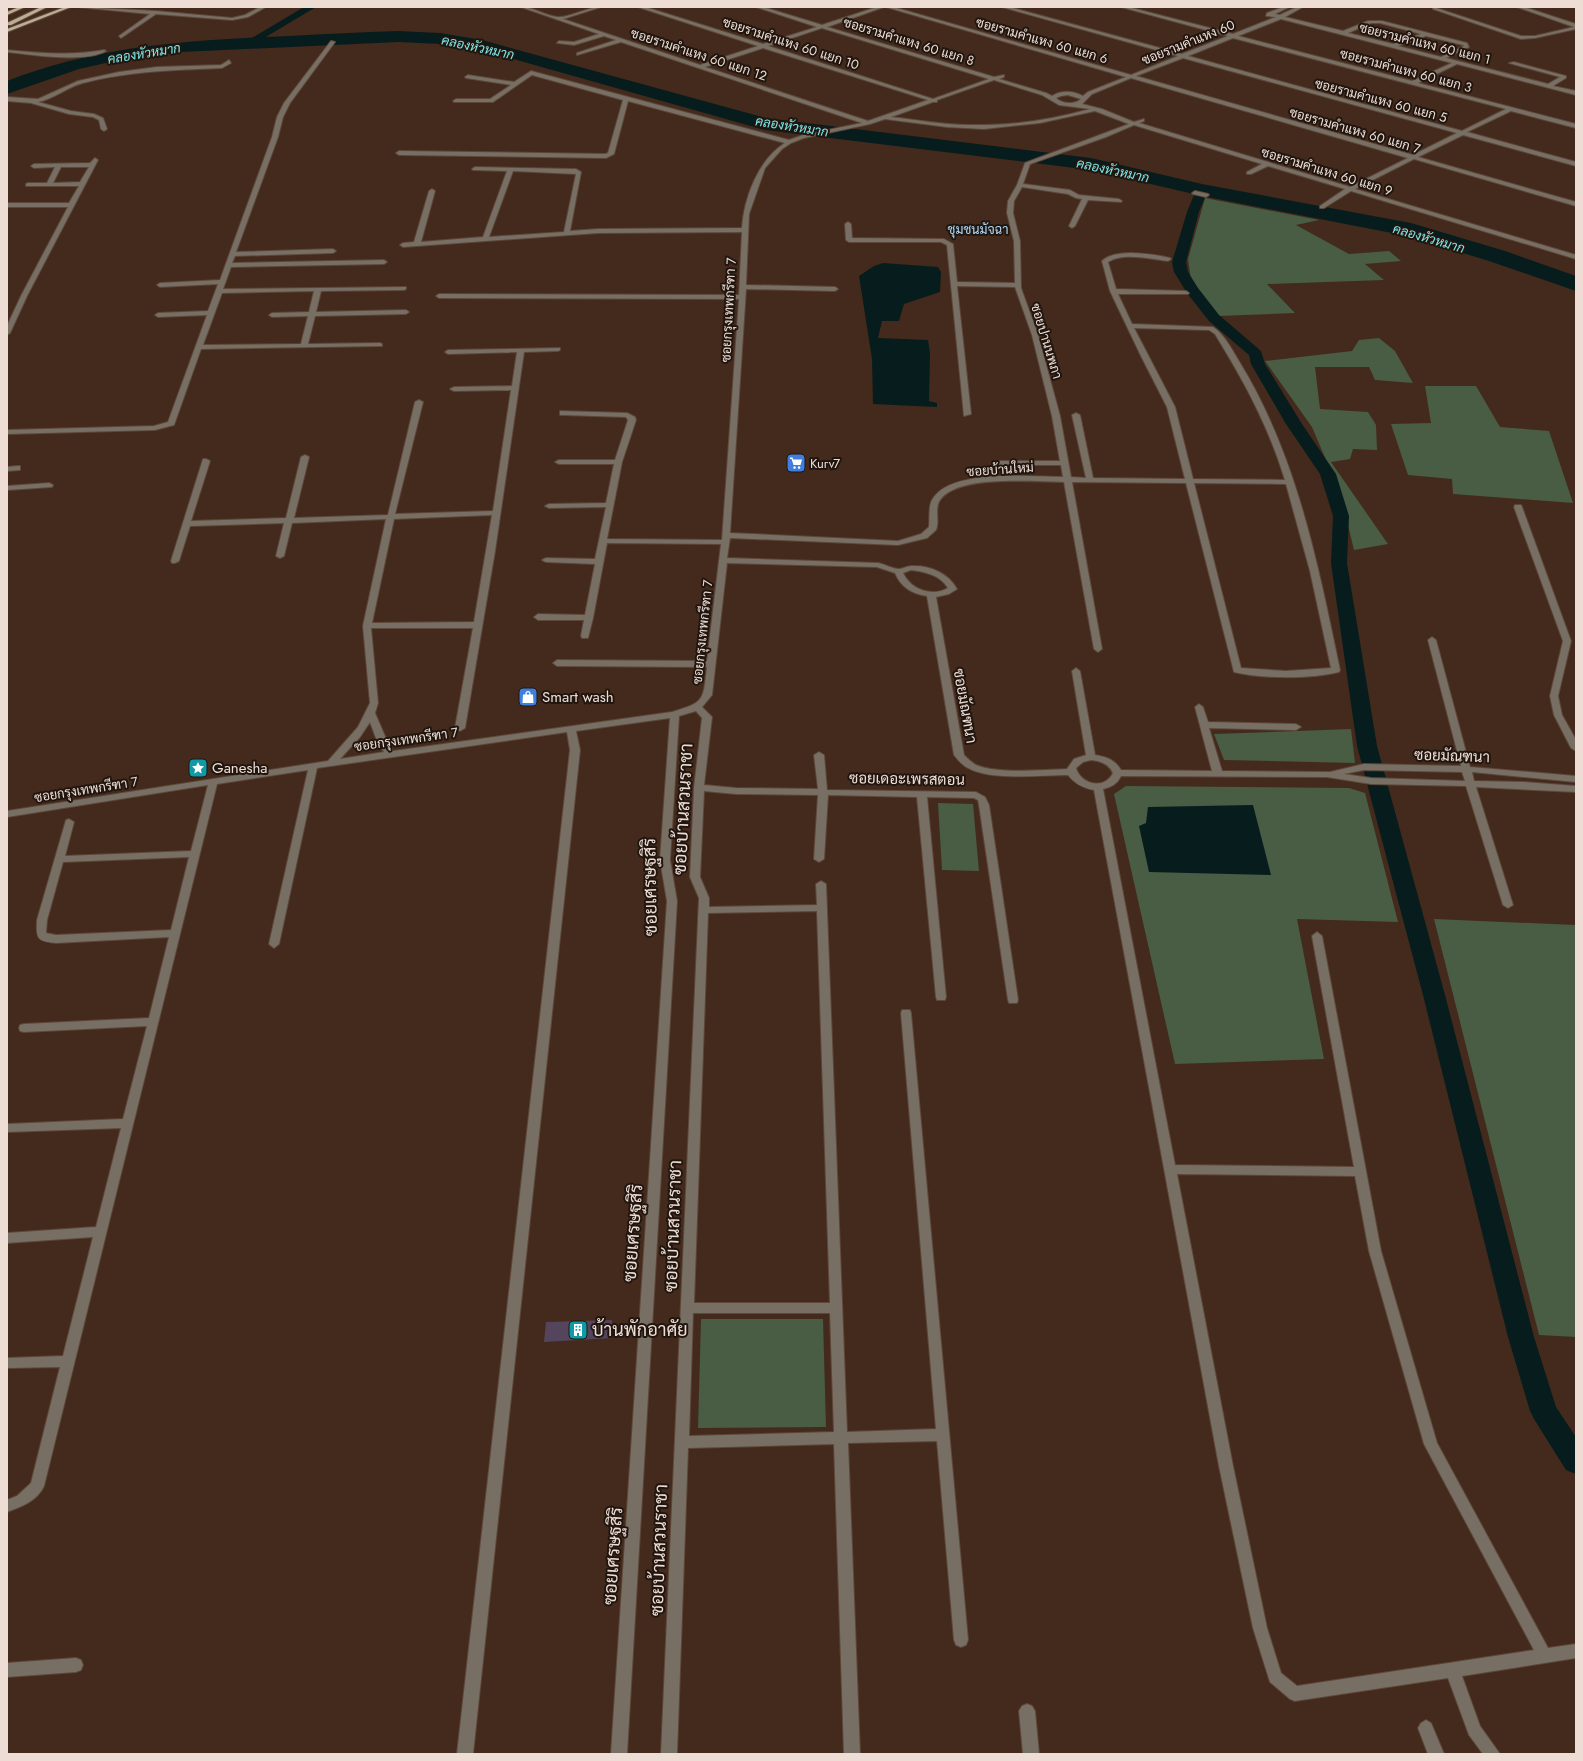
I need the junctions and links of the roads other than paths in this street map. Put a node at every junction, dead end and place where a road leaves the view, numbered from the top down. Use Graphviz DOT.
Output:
graph roads {
  1 [pos="23,7"];
  2 [pos="45,7"];
  3 [pos="69,7"];
  4 [pos="80,7"];
  5 [pos="162,7"];
  6 [pos="264,7"];
  7 [pos="523,7"];
  8 [pos="599,7"];
  9 [pos="640,7"];
  10 [pos="758,7"];
  11 [pos="776,7"];
  12 [pos="882,7"];
  13 [pos="888,7"];
  14 [pos="1004,7"];
  15 [pos="1123,7"];
  16 [pos="1287,7"];
  17 [pos="1301,7"];
  18 [pos="1518,7"];
  19 [pos="1435,8"];
  20 [pos="154,13"];
  21 [pos="7,14"];
  22 [pos="1269,14"];
  23 [pos="1281,17"];
  24 [pos="558,19"];
  25 [pos="832,24"];
  26 [pos="7,25"];
  27 [pos="824,27"];
  28 [pos="1576,27"];
  29 [pos="7,31"];
  30 [pos="1343,33"];
  31 [pos="604,34"];
  32 [pos="1225,34"];
  33 [pos="1426,34"];
  34 [pos="1231,36"];
  35 [pos="121,38"];
  36 [pos="621,40"];
  37 [pos="333,42"];
  38 [pos="559,42"];
  39 [pos="763,46"];
  40 [pos="1393,46"];
  41 [pos="918,50"];
  42 [pos="7,51"];
  43 [pos="104,51"];
  44 [pos="910,53"];
  45 [pos="579,54"];
  46 [pos="1174,54"];
  47 [pos="1181,56"];
  48 [pos="1442,58"];
  49 [pos="1520,59"];
  50 [pos="229,62"];
  51 [pos="1457,62"];
  52 [pos="1512,63"];
  53 [pos="702,66"];
  54 [pos="1506,66"];
  55 [pos="1500,69"];
  56 [pos="1494,72"];
  57 [pos="1121,75"];
  58 [pos="1002,76"];
  59 [pos="468,77"];
  60 [pos="1129,77"];
  61 [pos="995,79"];
  62 [pos="1413,83"];
  63 [pos="515,84"];
  64 [pos="1549,86"];
  65 [pos="1086,89"];
  66 [pos="1079,92"];
  67 [pos="1576,92"];
  68 [pos="1069,94"];
  69 [pos="7,99"];
  70 [pos="626,99"];
  71 [pos="1053,99"];
  72 [pos="1083,99"];
  73 [pos="31,101"];
  74 [pos="456,101"];
  75 [pos="935,101"];
  76 [pos="1072,104"];
  77 [pos="1510,108"];
  78 [pos="1095,109"];
  79 [pos="883,118"];
  80 [pos="1142,120"];
  81 [pos="1576,120"];
  82 [pos="868,123"];
  83 [pos="1135,124"];
  84 [pos="1569,124"];
  85 [pos="1576,126"];
  86 [pos="104,129"];
  87 [pos="1462,133"];
  88 [pos="789,142"];
  89 [pos="400,153"];
  90 [pos="1413,157"];
  91 [pos="1267,164"];
  92 [pos="1576,164"];
  93 [pos="34,166"];
  94 [pos="59,166"];
  95 [pos="475,169"];
  96 [pos="511,169"];
  97 [pos="1249,173"];
  98 [pos="49,184"];
  99 [pos="82,184"];
  100 [pos="28,185"];
  101 [pos="1020,185"];
  102 [pos="1357,186"];
  103 [pos="1350,189"];
  104 [pos="432,191"];
  105 [pos="1195,193"];
  106 [pos="1206,195"];
  107 [pos="1086,198"];
  108 [pos="1119,201"];
  109 [pos="1576,204"];
  110 [pos="7,205"];
  111 [pos="71,205"];
  112 [pos="1322,207"];
  113 [pos="848,224"];
  114 [pos="1072,226"];
  115 [pos="745,230"];
  116 [pos="567,233"];
  117 [pos="484,239"];
  118 [pos="417,244"];
  119 [pos="402,245"];
  120 [pos="332,251"];
  121 [pos="1576,252"];
  122 [pos="232,254"];
  123 [pos="1576,257"];
  124 [pos="1168,259"];
  125 [pos="384,262"];
  126 [pos="228,265"];
  127 [pos="222,282"];
  128 [pos="954,284"];
  129 [pos="160,285"];
  130 [pos="1018,285"];
  131 [pos="742,287"];
  132 [pos="404,288"];
  133 [pos="835,289"];
  134 [pos="318,290"];
  135 [pos="218,291"];
  136 [pos="1113,291"];
  137 [pos="1186,293"];
  138 [pos="439,296"];
  139 [pos="742,297"];
  140 [pos="406,312"];
  141 [pos="211,313"];
  142 [pos="312,314"];
  143 [pos="158,315"];
  144 [pos="272,315"];
  145 [pos="7,316"];
  146 [pos="15,316"];
  147 [pos="1130,326"];
  148 [pos="7,332"];
  149 [pos="380,345"];
  150 [pos="304,346"];
  151 [pos="198,347"];
  152 [pos="558,348"];
  153 [pos="521,350"];
  154 [pos="448,352"];
  155 [pos="515,388"];
  156 [pos="454,389"];
  157 [pos="419,402"];
  158 [pos="562,413"];
  159 [pos="967,414"];
  160 [pos="1076,415"];
  161 [pos="7,432"];
  162 [pos="305,457"];
  163 [pos="206,461"];
  164 [pos="559,462"];
  165 [pos="618,462"];
  166 [pos="997,463"];
  167 [pos="1065,463"];
  168 [pos="7,468"];
  169 [pos="17,468"];
  170 [pos="1068,480"];
  171 [pos="1090,480"];
  172 [pos="1191,481"];
  173 [pos="1290,482"];
  174 [pos="49,485"];
  175 [pos="7,488"];
  176 [pos="609,505"];
  177 [pos="549,506"];
  178 [pos="1518,507"];
  179 [pos="496,513"];
  180 [pos="391,517"];
  181 [pos="289,520"];
  182 [pos="187,524"];
  183 [pos="725,538"];
  184 [pos="603,541"];
  185 [pos="280,556"];
  186 [pos="175,560"];
  187 [pos="546,560"];
  188 [pos="723,560"];
  189 [pos="599,562"];
  190 [pos="900,572"];
  191 [pos="931,594"];
  192 [pos="538,617"];
  193 [pos="589,618"];
  194 [pos="478,624"];
  195 [pos="367,626"];
  196 [pos="585,636"];
  197 [pos="1432,640"];
  198 [pos="1098,650"];
  199 [pos="557,663"];
  200 [pos="711,664"];
  201 [pos="1076,671"];
  202 [pos="697,707"];
  203 [pos="1199,707"];
  204 [pos="371,714"];
  205 [pos="675,714"];
  206 [pos="1205,725"];
  207 [pos="1296,727"];
  208 [pos="460,728"];
  209 [pos="570,729"];
  210 [pos="1576,748"];
  211 [pos="390,754"];
  212 [pos="819,755"];
  213 [pos="1091,757"];
  214 [pos="331,763"];
  215 [pos="313,766"];
  216 [pos="1466,769"];
  217 [pos="1071,772"];
  218 [pos="1118,773"];
  219 [pos="1218,774"];
  220 [pos="1327,774"];
  221 [pos="1576,779"];
  222 [pos="213,783"];
  223 [pos="1470,783"];
  224 [pos="1098,786"];
  225 [pos="698,788"];
  226 [pos="1576,789"];
  227 [pos="823,793"];
  228 [pos="922,794"];
  229 [pos="7,814"];
  230 [pos="69,822"];
  231 [pos="195,854"];
  232 [pos="59,859"];
  233 [pos="819,859"];
  234 [pos="821,884"];
  235 [pos="1508,905"];
  236 [pos="822,908"];
  237 [pos="704,910"];
  238 [pos="175,933"];
  239 [pos="1317,936"];
  240 [pos="274,944"];
  241 [pos="941,997"];
  242 [pos="1013,1000"];
  243 [pos="906,1014"];
  244 [pos="153,1022"];
  245 [pos="24,1028"];
  246 [pos="128,1123"];
  247 [pos="7,1128"];
  248 [pos="1170,1169"];
  249 [pos="1361,1172"];
  250 [pos="100,1232"];
  251 [pos="7,1238"];
  252 [pos="687,1308"];
  253 [pos="836,1308"];
  254 [pos="68,1361"];
  255 [pos="7,1363"];
  256 [pos="943,1435"];
  257 [pos="841,1438"];
  258 [pos="682,1442"];
  259 [pos="7,1506"];
  260 [pos="960,1640"];
  261 [pos="1576,1651"];
  262 [pos="1544,1655"];
  263 [pos="76,1665"];
  264 [pos="7,1670"];
  265 [pos="1453,1670"];
  266 [pos="1027,1711"];
  267 [pos="1426,1728"];
  268 [pos="465,1754"];
  269 [pos="619,1754"];
  270 [pos="669,1754"];
  271 [pos="852,1754"];
  272 [pos="1032,1754"];
  273 [pos="1436,1754"];
  274 [pos="1492,1754"];
  1 -- 21 [label="main road"];
  2 -- 26 [label="main road"];
  3 -- 29 [label="main road"];
  4 -- 20 [label="street"];
  5 -- 20 [label="street"];
  6 -- 20 [label="street"];
  7 -- 24 [label="street, ซอยรามคำแหง 60 แยก 12"];
  8 -- 24 [label="street"];
  9 -- 39 [label="street, ซอยรามคำแหง 60 แยก 10"];
  10 -- 27 [label="street, ซอยรามคำแหง 60 แยก 8"];
  11 -- 25 [label="street, ซอยรามคำแหง 60 แยก 8"];
  12 -- 25 [label="street"];
  13 -- 57 [label="street, ซอยรามคำแหง 60 แยก 6"];
  14 -- 46 [label="street, ซอยรามคำแหง 60 แยก 5"];
  15 -- 32 [label="street, ซอยรามคำแหง 60 แยก 3"];
  16 -- 22 [label="street, ซอยรามคำแหง 60"];
  17 -- 23 [label="street, ซอยรามคำแหง 60"];
  18 -- 28 [label="street"];
  19 -- 28 [label="street"];
  20 -- 35 [label="street"];
  22 -- 23 [label="street, ซอยรามคำแหง 60 แยก 1"];
  22 -- 32 [label="street, ซอยรามคำแหง 60"];
  23 -- 30 [label="street, ซอยรามคำแหง 60 แยก 1"];
  23 -- 34 [label="street, ซอยรามคำแหง 60"];
  24 -- 31 [label="street, ซอยรามคำแหง 60 แยก 12"];
  25 -- 27 [label="street"];
  25 -- 41 [label="street, ซอยรามคำแหง 60 แยก 8"];
  27 -- 39 [label="street"];
  27 -- 44 [label="street, ซอยรามคำแหง 60 แยก 8"];
  30 -- 33 [label="street"];
  30 -- 40 [label="street, ซอยรามคำแหง 60 แยก 1"];
  31 -- 36 [label="street, ซอยรามคำแหง 60 แยก 12"];
  31 -- 38 [label="street"];
  32 -- 34 [label="street, ซอยรามคำแหง 60 แยก 3"];
  32 -- 46 [label="street, ซอยรามคำแหง 60"];
  33 -- 40 [label="street"];
  33 -- 48 [label="street"];
  34 -- 47 [label="street, ซอยรามคำแหง 60"];
  34 -- 62 [label="street, ซอยรามคำแหง 60 แยก 3"];
  36 -- 45 [label="street"];
  36 -- 53 [label="street, ซอยรามคำแหง 60 แยก 12"];
  37 -- 122 [label="street"];
  39 -- 53 [label="street"];
  39 -- 75 [label="street, ซอยรามคำแหง 60 แยก 10"];
  40 -- 48 [label="street, ซอยรามคำแหง 60 แยก 1"];
  41 -- 44 [label="street"];
  41 -- 58 [label="street, ซอยรามคำแหง 60 แยก 8"];
  42 -- 43 [label="street"];
  44 -- 61 [label="street, ซอยรามคำแหง 60 แยก 8"];
  46 -- 47 [label="street, ซอยรามคำแหง 60 แยก 5"];
  46 -- 57 [label="street, ซอยรามคำแหง 60"];
  47 -- 60 [label="street, ซอยรามคำแหง 60"];
  47 -- 87 [label="street, ซอยรามคำแหง 60 แยก 5"];
  48 -- 51 [label="street, ซอยรามคำแหง 60 แยก 1"];
  49 -- 52 [label="street"];
  50 -- 73 [label="street"];
  51 -- 56 [label="street, ซอยรามคำแหง 60 แยก 1"];
  51 -- 62 [label="street"];
  52 -- 54 [label="street"];
  52 -- 64 [label="street"];
  53 -- 82 [label="street, ซอยรามคำแหง 60 แยก 12"];
  55 -- 56 [label="street"];
  56 -- 64 [label="street, ซอยรามคำแหง 60 แยก 1"];
  57 -- 60 [label="street, ซอยรามคำแหง 60 แยก 6"];
  57 -- 65 [label="street, ซอยรามคำแหง 60"];
  58 -- 61 [label="street, ซอยกรุงเทพกรีฑา 7"];
  58 -- 68 [label="street, ซอยรามคำแหง 60 แยก 8"];
  59 -- 63 [label="street"];
  60 -- 72 [label="street, ซอยรามคำแหง 60"];
  60 -- 90 [label="street, ซอยรามคำแหง 60 แยก 7"];
  61 -- 71 [label="street, ซอยรามคำแหง 60 แยก 8"];
  61 -- 75 [label="street, ซอยกรุงเทพกรีฑา 7"];
  62 -- 77 [label="street, ซอยรามคำแหง 60 แยก 3"];
  63 -- 70 [label="street"];
  63 -- 74 [label="street"];
  64 -- 67 [label="street, ซอยรามคำแหง 60 แยก 1"];
  66 -- 68 [label="street"];
  68 -- 71 [label="street"];
  68 -- 72 [label="street"];
  69 -- 73 [label="street"];
  70 -- 88 [label="street"];
  70 -- 89 [label="street"];
  71 -- 76 [label="street"];
  72 -- 76 [label="street, ซอยรามคำแหง 60"];
  72 -- 80 [label="street, ซอยรามคำแหง 60 แยก 9"];
  73 -- 86 [label="street"];
  75 -- 79 [label="street, ซอยกรุงเทพกรีฑา 7"];
  76 -- 78 [label="street, ซอยรามคำแหง 60 แยก 9"];
  77 -- 84 [label="street, ซอยรามคำแหง 60 แยก 3"];
  77 -- 87 [label="street"];
  78 -- 79 [label="street"];
  78 -- 83 [label="street, ซอยรามคำแหง 60 แยก 9"];
  79 -- 82 [label="street, ซอยกรุงเทพกรีฑา 7"];
  80 -- 83 [label="street, ซอยปานนพภา"];
  80 -- 102 [label="street, ซอยรามคำแหง 60 แยก 9"];
  81 -- 84 [label="street"];
  82 -- 88 [label="street, ซอยกรุงเทพกรีฑา 7"];
  83 -- 91 [label="street, ซอยรามคำแหง 60 แยก 9"];
  83 -- 101 [label="street, ซอยปานนพภา"];
  84 -- 85 [label="street, ซอยรามคำแหง 60 แยก 3"];
  87 -- 90 [label="street"];
  87 -- 92 [label="street, ซอยรามคำแหง 60 แยก 5"];
  88 -- 115 [label="street, ซอยกรุงเทพกรีฑา 7"];
  90 -- 102 [label="street"];
  90 -- 109 [label="street, ซอยรามคำแหง 60 แยก 7"];
  91 -- 97 [label="street"];
  91 -- 103 [label="street, ซอยรามคำแหง 60 แยก 9"];
  93 -- 94 [label="street"];
  94 -- 98 [label="street"];
  94 -- 99 [label="street"];
  95 -- 96 [label="street"];
  96 -- 116 [label="street"];
  96 -- 117 [label="street"];
  98 -- 99 [label="street"];
  98 -- 100 [label="street"];
  99 -- 111 [label="street"];
  101 -- 107 [label="street"];
  101 -- 130 [label="street, ซอยปานนพภา"];
  102 -- 103 [label="street"];
  102 -- 121 [label="street, ซอยรามคำแหง 60 แยก 9"];
  103 -- 112 [label="street"];
  103 -- 123 [label="street, ซอยรามคำแหง 60 แยก 9"];
  104 -- 118 [label="street"];
  105 -- 106 [label="street"];
  107 -- 108 [label="street"];
  107 -- 114 [label="street"];
  110 -- 111 [label="street"];
  111 -- 146 [label="street"];
  113 -- 128 [label="street"];
  115 -- 116 [label="street"];
  115 -- 131 [label="street, ซอยกรุงเทพกรีฑา 7"];
  116 -- 117 [label="street"];
  117 -- 118 [label="street"];
  118 -- 119 [label="street"];
  120 -- 122 [label="street"];
  122 -- 126 [label="street"];
  124 -- 136 [label="street"];
  125 -- 126 [label="street"];
  126 -- 127 [label="street"];
  127 -- 129 [label="street"];
  127 -- 135 [label="street"];
  128 -- 130 [label="street"];
  128 -- 159 [label="street"];
  130 -- 167 [label="street, ซอยปานนพภา"];
  131 -- 133 [label="street"];
  131 -- 139 [label="street, ซอยกรุงเทพกรีฑา 7"];
  132 -- 134 [label="street"];
  134 -- 135 [label="street"];
  134 -- 142 [label="street"];
  135 -- 141 [label="street"];
  136 -- 137 [label="street"];
  136 -- 147 [label="street"];
  138 -- 139 [label="street"];
  139 -- 183 [label="street, ซอยกรุงเทพกรีฑา 7"];
  140 -- 142 [label="street"];
  141 -- 143 [label="street"];
  141 -- 151 [label="street"];
  142 -- 144 [label="street"];
  142 -- 150 [label="street"];
  145 -- 146 [label="street"];
  146 -- 148 [label="street"];
  147 -- 172 [label="street"];
  147 -- 173 [label="street"];
  149 -- 150 [label="street"];
  150 -- 151 [label="street"];
  151 -- 161 [label="street"];
  152 -- 153 [label="street"];
  153 -- 154 [label="street"];
  153 -- 155 [label="street"];
  155 -- 156 [label="street"];
  155 -- 179 [label="street"];
  157 -- 180 [label="street"];
  158 -- 165 [label="street"];
  160 -- 171 [label="street"];
  162 -- 181 [label="street"];
  163 -- 182 [label="street"];
  164 -- 165 [label="street"];
  165 -- 176 [label="street"];
  166 -- 167 [label="street"];
  167 -- 170 [label="street, ซอยปานนพภา"];
  168 -- 169 [label="street"];
  170 -- 171 [label="street, ซอยบ้านใหม่"];
  170 -- 183 [label="street, ซอยบ้านใหม่"];
  170 -- 198 [label="street, ซอยปานนพภา"];
  171 -- 172 [label="street, ซอยบ้านใหม่"];
  172 -- 173 [label="street, ซอยบ้านใหม่"];
  172 -- 173 [label="street"];
  174 -- 175 [label="street"];
  176 -- 177 [label="street"];
  176 -- 184 [label="street"];
  178 -- 210 [label="street"];
  179 -- 180 [label="street"];
  179 -- 194 [label="street"];
  180 -- 181 [label="street"];
  180 -- 195 [label="street"];
  181 -- 182 [label="street"];
  181 -- 185 [label="street"];
  182 -- 186 [label="street"];
  183 -- 184 [label="street, ซอยบ้านใหม่"];
  183 -- 188 [label="street, ซอยกรุงเทพกรีฑา 7"];
  184 -- 189 [label="street"];
  187 -- 189 [label="street"];
  188 -- 190 [label="street"];
  188 -- 200 [label="street, ซอยกรุงเทพกรีฑา 7"];
  189 -- 193 [label="street"];
  190 -- 191 [label="street"];
  190 -- 191 [label="street"];
  191 -- 217 [label="street, ซอยมัณฑนา"];
  192 -- 193 [label="street"];
  193 -- 196 [label="street"];
  194 -- 195 [label="street"];
  194 -- 208 [label="street"];
  195 -- 204 [label="street"];
  197 -- 216 [label="street"];
  199 -- 200 [label="street"];
  200 -- 202 [label="street, ซอยกรุงเทพกรีฑา 7"];
  201 -- 213 [label="street"];
  202 -- 205 [label="street, ซอยกรุงเทพกรีฑา 7"];
  202 -- 225 [label="street, ซอยบ้านสวนราชา"];
  203 -- 206 [label="street"];
  204 -- 211 [label="street"];
  204 -- 214 [label="street"];
  205 -- 209 [label="street, ซอยกรุงเทพกรีฑา 7"];
  205 -- 269 [label="street, ซอยเศรษฐสิริ"];
  206 -- 207 [label="street"];
  206 -- 219 [label="street"];
  209 -- 211 [label="street, ซอยกรุงเทพกรีฑา 7"];
  209 -- 268 [label="street"];
  211 -- 214 [label="street, ซอยกรุงเทพกรีฑา 7"];
  212 -- 227 [label="street"];
  213 -- 217 [label="street"];
  213 -- 218 [label="street"];
  214 -- 215 [label="street, ซอยกรุงเทพกรีฑา 7"];
  215 -- 222 [label="street, ซอยกรุงเทพกรีฑา 7"];
  215 -- 240 [label="street"];
  216 -- 220 [label="street, ซอยมัณฑนา"];
  216 -- 221 [label="street, ซอยมัณฑนา"];
  216 -- 223 [label="street"];
  217 -- 224 [label="street"];
  218 -- 219 [label="street, ซอยมัณฑนา"];
  218 -- 224 [label="street"];
  219 -- 220 [label="street, ซอยมัณฑนา"];
  220 -- 223 [label="street, ซอยมัณฑนา"];
  222 -- 229 [label="street, ซอยกรุงเทพกรีฑา 7"];
  222 -- 231 [label="street"];
  223 -- 226 [label="street, ซอยมัณฑนา"];
  223 -- 235 [label="street"];
  224 -- 248 [label="street"];
  225 -- 227 [label="street, ซอยเดอะเพรสตอน"];
  225 -- 237 [label="street, ซอยบ้านสวนราชา"];
  227 -- 228 [label="street, ซอยเดอะเพรสตอน"];
  227 -- 233 [label="street"];
  228 -- 241 [label="street"];
  228 -- 242 [label="street, ซอยเดอะเพรสตอน"];
  230 -- 232 [label="street"];
  231 -- 232 [label="street"];
  231 -- 238 [label="street"];
  232 -- 238 [label="street"];
  234 -- 236 [label="street"];
  236 -- 237 [label="street"];
  236 -- 253 [label="street"];
  237 -- 252 [label="street, ซอยบ้านสวนราชา"];
  238 -- 244 [label="street"];
  239 -- 249 [label="street"];
  243 -- 256 [label="street"];
  244 -- 245 [label="street"];
  244 -- 246 [label="street"];
  246 -- 247 [label="street"];
  246 -- 250 [label="street"];
  248 -- 249 [label="street"];
  248 -- 265 [label="street"];
  249 -- 262 [label="street"];
  250 -- 251 [label="street"];
  250 -- 254 [label="street"];
  252 -- 253 [label="street"];
  252 -- 258 [label="street, ซอยบ้านสวนราชา"];
  253 -- 257 [label="street"];
  254 -- 255 [label="street"];
  254 -- 259 [label="street"];
  256 -- 257 [label="street"];
  256 -- 260 [label="street"];
  257 -- 258 [label="street"];
  257 -- 271 [label="street"];
  258 -- 270 [label="street, ซอยบ้านสวนราชา"];
  261 -- 262 [label="street"];
  262 -- 265 [label="street"];
  263 -- 264 [label="street"];
  265 -- 274 [label="street"];
  266 -- 272 [label="street"];
  267 -- 273 [label="street"];
}
